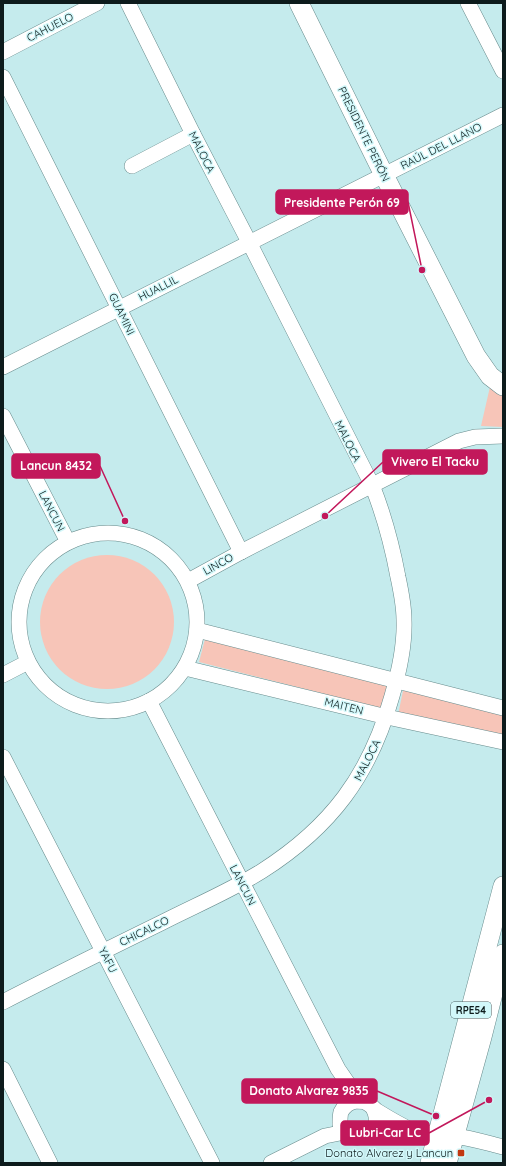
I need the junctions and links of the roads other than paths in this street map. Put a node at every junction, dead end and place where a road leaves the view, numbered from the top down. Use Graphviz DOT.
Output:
graph roads {
  1 [pos="97,3"];
  2 [pos="128,3"];
  3 [pos="299,3"];
  4 [pos="468,3"];
  5 [pos="3,52"];
  6 [pos="503,71"];
  7 [pos="3,77"];
  8 [pos="503,115"];
  9 [pos="193,134"];
  10 [pos="132,166"];
  11 [pos="384,175"];
  12 [pos="249,242"];
  13 [pos="119,308"];
  14 [pos="3,367"];
  15 [pos="503,386"];
  16 [pos="3,416"];
  17 [pos="7,432"];
  18 [pos="503,436"];
  19 [pos="372,485"];
  20 [pos="68,542"];
  21 [pos="240,552"];
  22 [pos="188,581"];
  23 [pos="197,630"];
  24 [pos="28,662"];
  25 [pos="185,668"];
  26 [pos="3,675"];
  27 [pos="397,681"];
  28 [pos="149,701"];
  29 [pos="503,708"];
  30 [pos="387,717"];
  31 [pos="503,742"];
  32 [pos="3,757"];
  33 [pos="242,883"];
  34 [pos="503,886"];
  35 [pos="103,951"];
  36 [pos="503,954"];
  37 [pos="3,1002"];
  38 [pos="3,1069"];
  39 [pos="338,1069"];
  40 [pos="366,1105"];
  41 [pos="342,1112"];
  42 [pos="345,1132"];
  43 [pos="415,1132"];
  44 [pos="370,1133"];
  45 [pos="447,1135"];
  46 [pos="326,1136"];
  47 [pos="503,1147"];
  48 [pos="50,1163"];
  49 [pos="212,1163"];
  50 [pos="271,1163"];
  51 [pos="430,1163"];
  52 [pos="447,1163"];
  1 -- 5 [label="street, CAHUELO"];
  2 -- 9 [label="street, MALOCA"];
  3 -- 11 [label="main road, PRESIDENTE PERÓN"];
  4 -- 6 [label="street"];
  7 -- 13 [label="street, GUAMINI"];
  8 -- 11 [label="street, RAÚL DEL LLANO"];
  9 -- 10 [label="street"];
  9 -- 12 [label="street, MALOCA"];
  11 -- 12 [label="street, RAÚL DEL LLANO"];
  11 -- 15 [label="main road, PRESIDENTE PERÓN"];
  12 -- 13 [label="street, HUALLIL"];
  12 -- 19 [label="street, MALOCA"];
  13 -- 14 [label="street, HUALLIL"];
  13 -- 21 [label="street, GUAMINI"];
  16 -- 17 [label="street, LANCUN"];
  17 -- 20 [label="street, LANCUN"];
  18 -- 19 [label="street, LINCO"];
  19 -- 21 [label="street, LINCO"];
  19 -- 27 [label="street, MALOCA"];
  20 -- 22 [label="street"];
  20 -- 24 [label="street"];
  21 -- 22 [label="street, LINCO"];
  22 -- 23 [label="street"];
  23 -- 25 [label="street"];
  23 -- 27 [label="street"];
  24 -- 26 [label="street"];
  24 -- 28 [label="street"];
  25 -- 28 [label="street"];
  25 -- 30 [label="street, MAITEN"];
  27 -- 29 [label="street"];
  27 -- 30 [label="street, MALOCA"];
  28 -- 33 [label="street, LANCUN"];
  30 -- 31 [label="street, MAITEN"];
  30 -- 33 [label="street, MALOCA"];
  32 -- 35 [label="street, YAFU"];
  33 -- 35 [label="street, CHICALCO"];
  33 -- 39 [label="street, LANCUN"];
  34 -- 45 [label="main road, RPE54"];
  35 -- 37 [label="street, CHICALCO"];
  35 -- 49 [label="street, YAFU"];
  36 -- 45 [label="main road, RPE54"];
  38 -- 48 [label="street"];
  39 -- 40 [label="street, LANCUN"];
  39 -- 41 [label="street, LANCUN"];
  40 -- 41 [label="street"];
  40 -- 43 [label="street, LANCUN"];
  40 -- 44 [label="street"];
  41 -- 42 [label="street, LANCUN"];
  41 -- 46 [label="street"];
  42 -- 44 [label="street, LANCUN"];
  42 -- 46 [label="street"];
  43 -- 44 [label="street, LANCUN"];
  43 -- 45 [label="street, LANCUN"];
  45 -- 47 [label="street, LANCUN"];
  45 -- 51 [label="main road, RPE54"];
  45 -- 52 [label="main road, RPE54"];
  46 -- 50 [label="street"];
}
